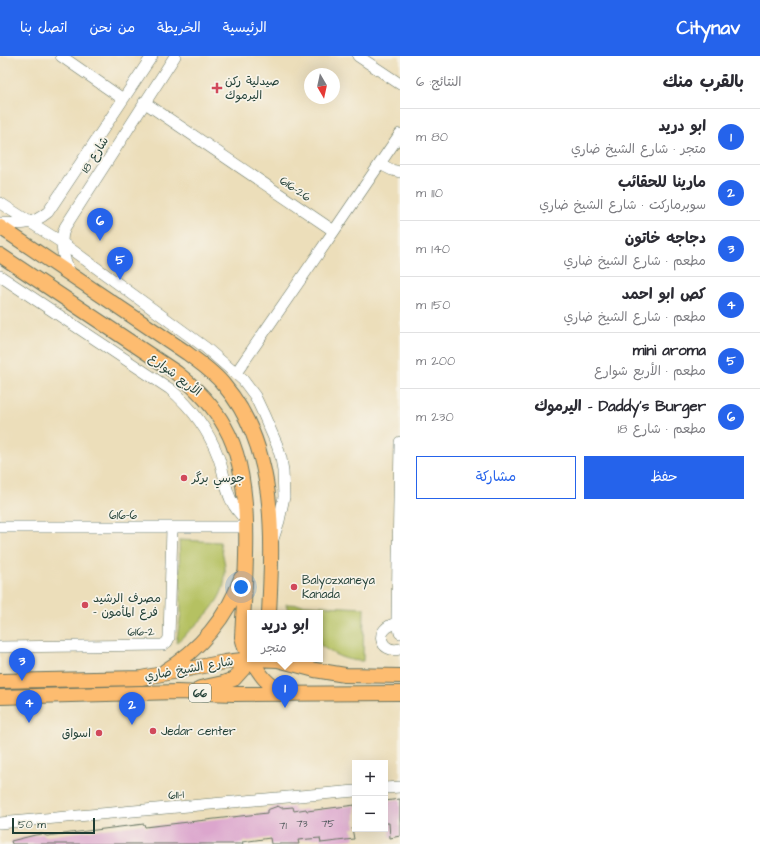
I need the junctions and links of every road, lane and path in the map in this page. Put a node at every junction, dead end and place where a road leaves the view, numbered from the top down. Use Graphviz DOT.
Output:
graph roads {
  1 [pos="61,56"];
  2 [pos="152,56"];
  3 [pos="175,56"];
  4 [pos="358,56"];
  5 [pos="400,84"];
  6 [pos="123,100"];
  7 [pos="144,102"];
  8 [pos="400,134"];
  9 [pos="380,164"];
  10 [pos="400,172"];
  11 [pos="0,203"];
  12 [pos="30,222"];
  13 [pos="0,223"];
  14 [pos="0,227"];
  15 [pos="334,231"];
  16 [pos="61,242"];
  17 [pos="0,254"];
  18 [pos="70,275"];
  19 [pos="0,276"];
  20 [pos="236,373"];
  21 [pos="400,442"];
  22 [pos="400,488"];
  23 [pos="246,523"];
  24 [pos="0,528"];
  25 [pos="172,528"];
  26 [pos="270,544"];
  27 [pos="245,567"];
  28 [pos="270,592"];
  29 [pos="269,610"];
  30 [pos="274,610"];
  31 [pos="399,628"];
  32 [pos="0,647"];
  33 [pos="400,649"];
  34 [pos="247,652"];
  35 [pos="247,659"];
  36 [pos="248,662"];
  37 [pos="253,662"];
  38 [pos="285,662"];
  39 [pos="313,662"];
  40 [pos="331,673"];
  41 [pos="157,676"];
  42 [pos="400,676"];
  43 [pos="0,681"];
  44 [pos="178,692"];
  45 [pos="400,693"];
  46 [pos="287,694"];
  47 [pos="0,697"];
  48 [pos="400,787"];
  49 [pos="388,788"];
  50 [pos="352,791"];
  51 [pos="0,824"];
  1 -- 6 [label="street"];
  2 -- 6 [label="street, شارع 18"];
  3 -- 7 [label="street, شارع 18"];
  4 -- 5 [label="street"];
  6 -- 12 [label="street, شارع 18"];
  7 -- 15 [label="street, 616-26"];
  7 -- 16 [label="street, شارع 18"];
  8 -- 9 [label="street"];
  9 -- 10 [label="street"];
  9 -- 15 [label="street"];
  11 -- 12 [label="street"];
  12 -- 13 [label="street, شارع 18"];
  12 -- 16 [label="street"];
  14 -- 18 [label="main road, الأربع شوارع"];
  15 -- 20 [label="street"];
  16 -- 18 [label="street"];
  16 -- 20 [label="street"];
  17 -- 23 [label="main road, الأربع شوارع"];
  18 -- 26 [label="main road, الأربع شوارع"];
  19 -- 23 [label="street"];
  20 -- 26 [label="street"];
  21 -- 22 [label="street"];
  22 -- 31 [label="street"];
  23 -- 25 [label="street, 616-6"];
  23 -- 27 [label="main road, الأربع شوارع"];
  24 -- 25 [label="street, 616-6"];
  25 -- 32 [label="street, 616-2"];
  26 -- 28 [label="main road, الأربع شوارع"];
  27 -- 34 [label="main road, الأربع شوارع"];
  27 -- 41 [label="main road"];
  28 -- 29 [label="main road, الأربع شوارع"];
  28 -- 30 [label="main road"];
  31 -- 33 [label="street"];
  35 -- 41 [label="main road, شارع الشيخ ضاري / 66"];
  36 -- 44 [label="main road"];
  37 -- 46 [label="main road, الأربع شوارع"];
  38 -- 40 [label="main road, شارع الشيخ ضاري / 66"];
  39 -- 40 [label="main road"];
  40 -- 42 [label="main road, شارع الشيخ ضاري / 66"];
  41 -- 43 [label="main road, شارع الشيخ ضاري / 66"];
  44 -- 46 [label="main road, شارع الشيخ ضاري / 66"];
  44 -- 47 [label="main road, شارع الشيخ ضاري / 66"];
  45 -- 46 [label="main road, شارع الشيخ ضاري / 66"];
  48 -- 49 [label="street"];
  50 -- 51 [label="street, 611-1"];
}
